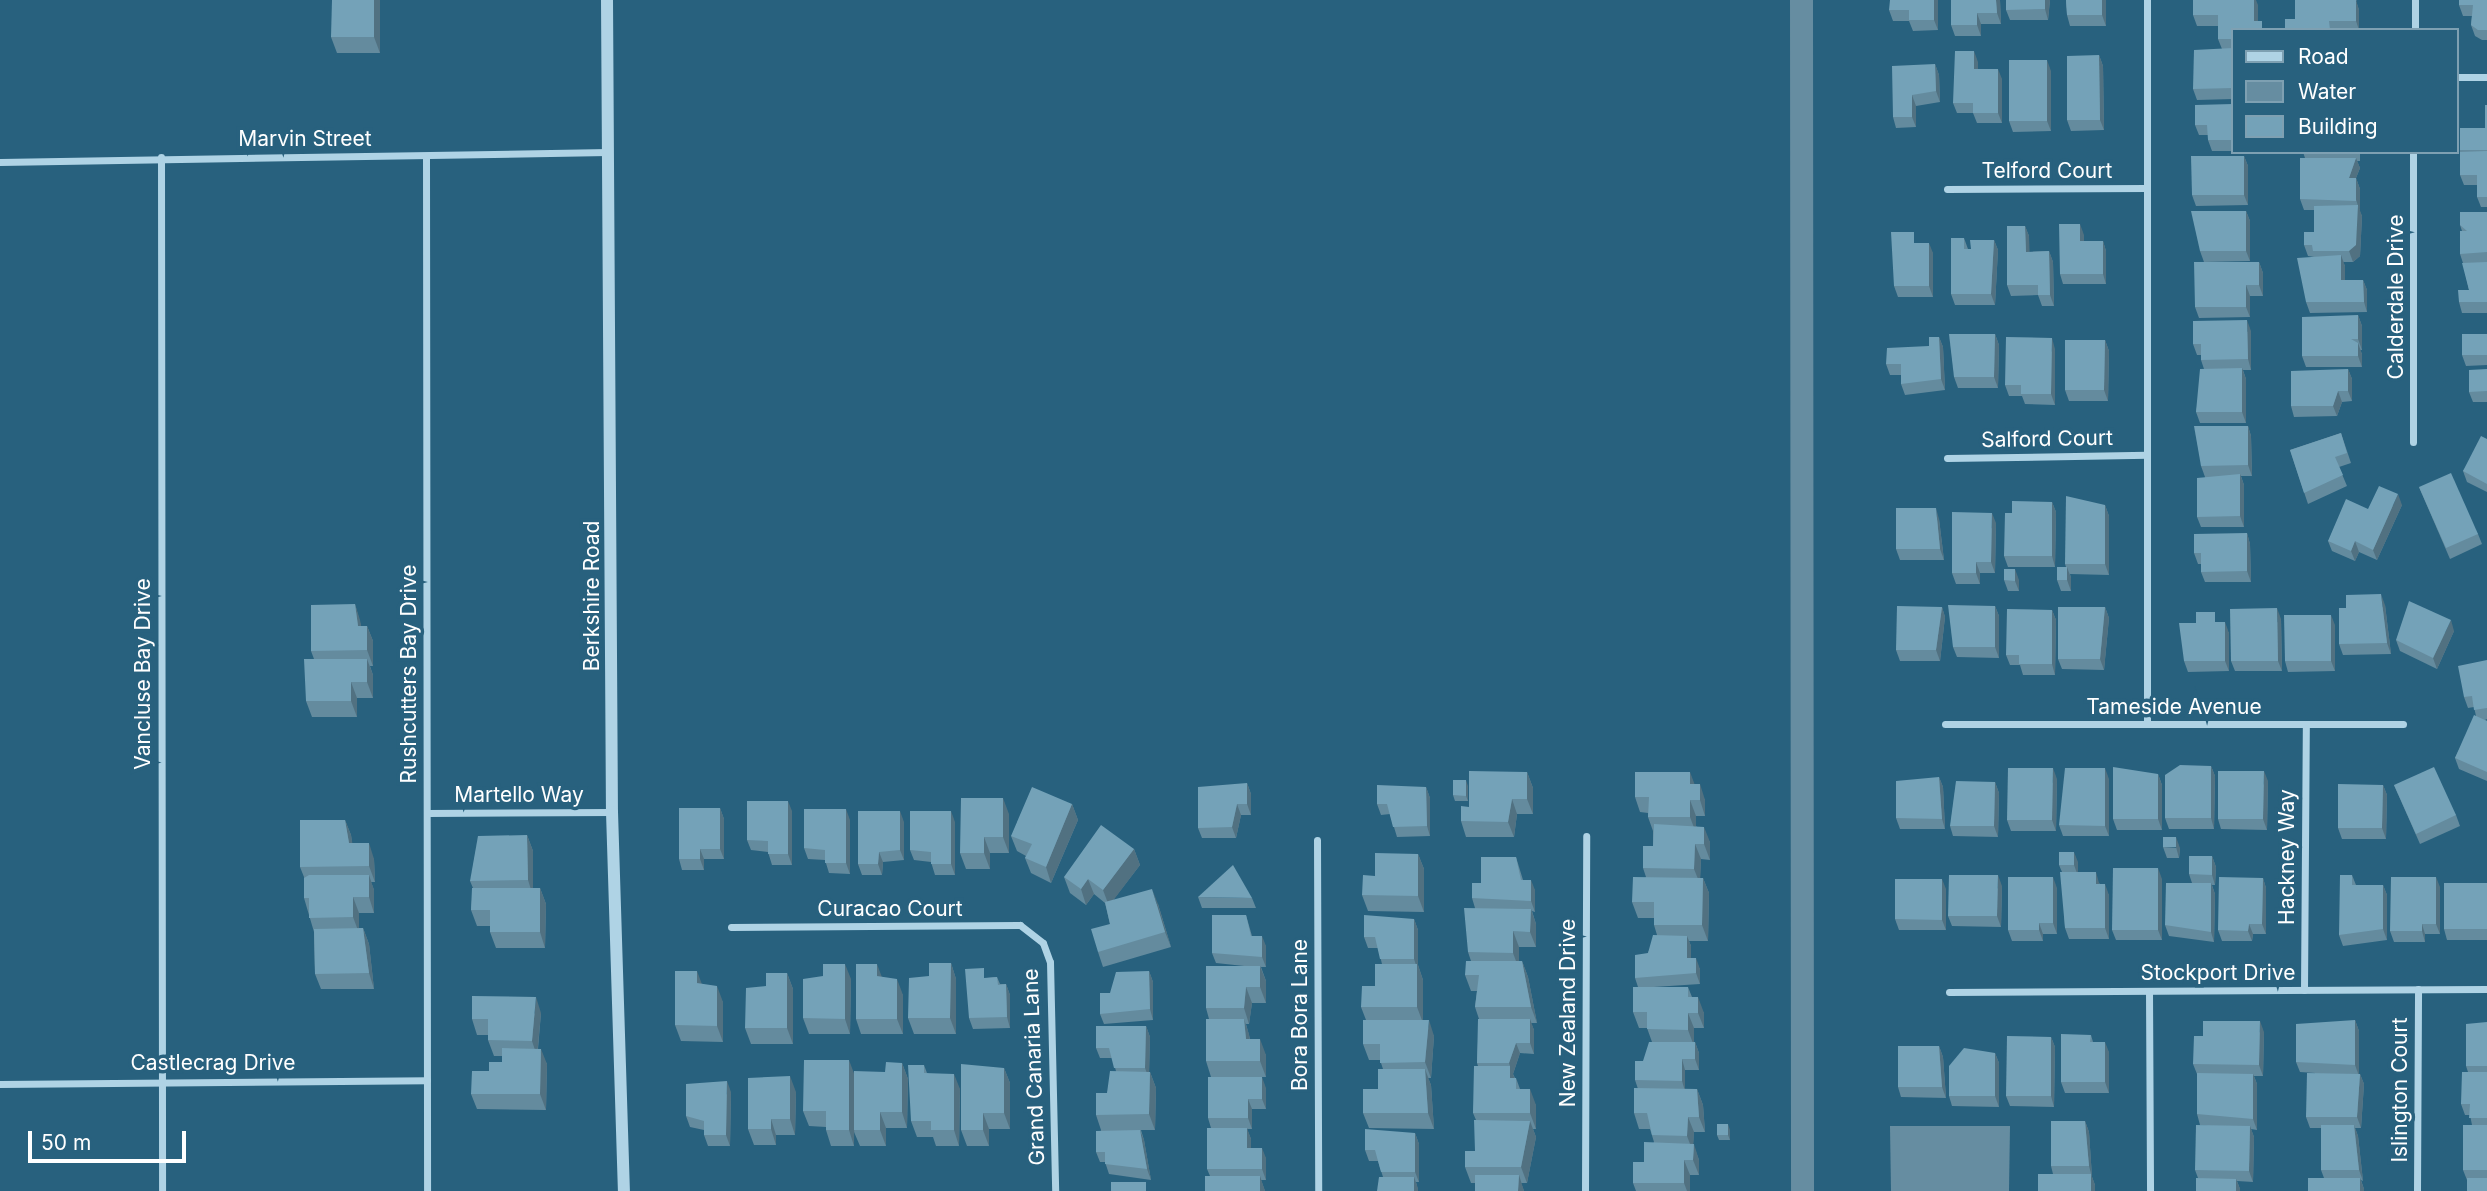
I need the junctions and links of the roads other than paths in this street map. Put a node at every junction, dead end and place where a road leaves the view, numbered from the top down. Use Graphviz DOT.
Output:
graph roads {
  1 [pos="607,0"];
  2 [pos="2147,0"];
  3 [pos="2415,0"];
  4 [pos="2415,28"];
  5 [pos="2459,77"];
  6 [pos="2487,77"];
  7 [pos="609,152"];
  8 [pos="2413,154"];
  9 [pos="161,157"];
  10 [pos="426,157"];
  11 [pos="0,162"];
  12 [pos="2147,188"];
  13 [pos="1947,189"];
  14 [pos="2413,442"];
  15 [pos="2147,455"];
  16 [pos="1947,458"];
  17 [pos="1945,724"];
  18 [pos="2147,724"];
  19 [pos="2306,724"];
  20 [pos="2403,724"];
  21 [pos="612,811"];
  22 [pos="427,813"];
  23 [pos="1586,836"];
  24 [pos="1317,840"];
  25 [pos="731,927"];
  26 [pos="1043,943"];
  27 [pos="2418,989"];
  28 [pos="2487,989"];
  29 [pos="2304,990"];
  30 [pos="2150,991"];
  31 [pos="1949,992"];
  32 [pos="160,1079"];
  33 [pos="427,1080"];
  34 [pos="0,1084"];
  35 [pos="162,1191"];
  36 [pos="427,1191"];
  37 [pos="624,1191"];
  38 [pos="1055,1191"];
  39 [pos="1318,1191"];
  40 [pos="1585,1191"];
  41 [pos="2150,1191"];
  42 [pos="2417,1191"];
  1 -- 7 [label="street, Berkshire Road"];
  2 -- 12 [label="street"];
  3 -- 4 [label="street"];
  5 -- 6 [label="street"];
  7 -- 10 [label="street, Marvin Street"];
  7 -- 21 [label="street, Berkshire Road"];
  8 -- 14 [label="street, Calderdale Drive"];
  9 -- 10 [label="street, Marvin Street"];
  9 -- 11 [label="street, Marvin Street"];
  9 -- 32 [label="street, Vancluse Bay Drive"];
  10 -- 22 [label="street, Rushcutters Bay Drive"];
  12 -- 13 [label="street, Telford Court"];
  12 -- 15 [label="street"];
  15 -- 16 [label="street, Salford Court"];
  15 -- 18 [label="street"];
  17 -- 18 [label="street, Tameside Avenue"];
  18 -- 19 [label="street, Tameside Avenue"];
  19 -- 20 [label="street, Tameside Avenue"];
  19 -- 29 [label="street, Hackney Way"];
  21 -- 22 [label="street, Martello Way"];
  21 -- 37 [label="street, Berkshire Road"];
  22 -- 33 [label="street, Rushcutters Bay Drive"];
  23 -- 40 [label="street, New Zealand Drive"];
  24 -- 39 [label="street, Bora Bora Lane"];
  25 -- 26 [label="street, Curacao Court"];
  26 -- 38 [label="street, Grand Canaria Lane"];
  27 -- 28 [label="street, Stockport Drive"];
  27 -- 29 [label="street, Stockport Drive"];
  27 -- 42 [label="street, Islington Court"];
  29 -- 30 [label="street, Stockport Drive"];
  30 -- 31 [label="street, Stockport Drive"];
  30 -- 41 [label="street"];
  32 -- 33 [label="street, Castlecrag Drive"];
  32 -- 34 [label="street, Castlecrag Drive"];
  32 -- 35 [label="street, Vancluse Bay Drive"];
  33 -- 36 [label="street, Rushcutters Bay Drive"];
}
